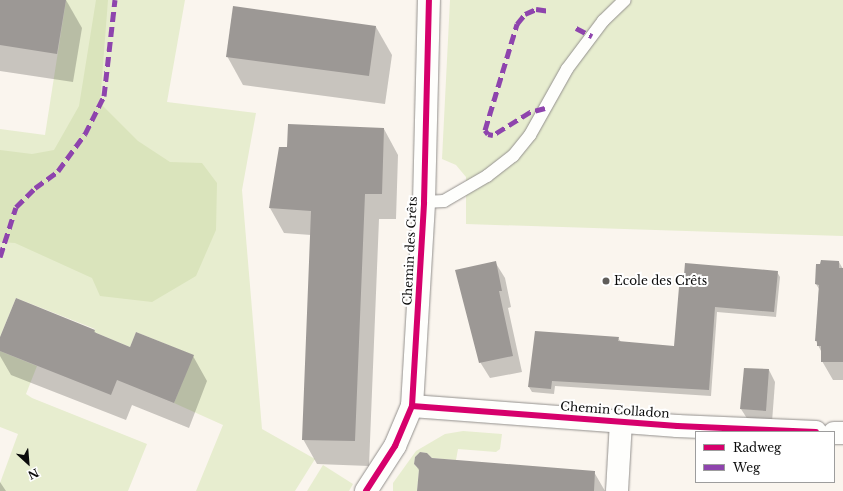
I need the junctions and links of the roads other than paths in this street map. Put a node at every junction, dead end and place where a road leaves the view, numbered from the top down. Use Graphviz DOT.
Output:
graph roads {
  1 [pos="429,0"];
  2 [pos="625,0"];
  3 [pos="424,202"];
  4 [pos="412,406"];
  5 [pos="621,421"];
  6 [pos="798,431"];
  7 [pos="366,491"];
  8 [pos="617,491"];
  1 -- 3 [label="street, Chemin des Crêts"];
  2 -- 3 [label="lane"];
  3 -- 4 [label="street, Chemin des Crêts"];
  4 -- 5 [label="street, Chemin Colladon"];
  4 -- 7 [label="street, Chemin des Crêts"];
  5 -- 6 [label="street, Chemin Colladon"];
  5 -- 8 [label="street"];
}
